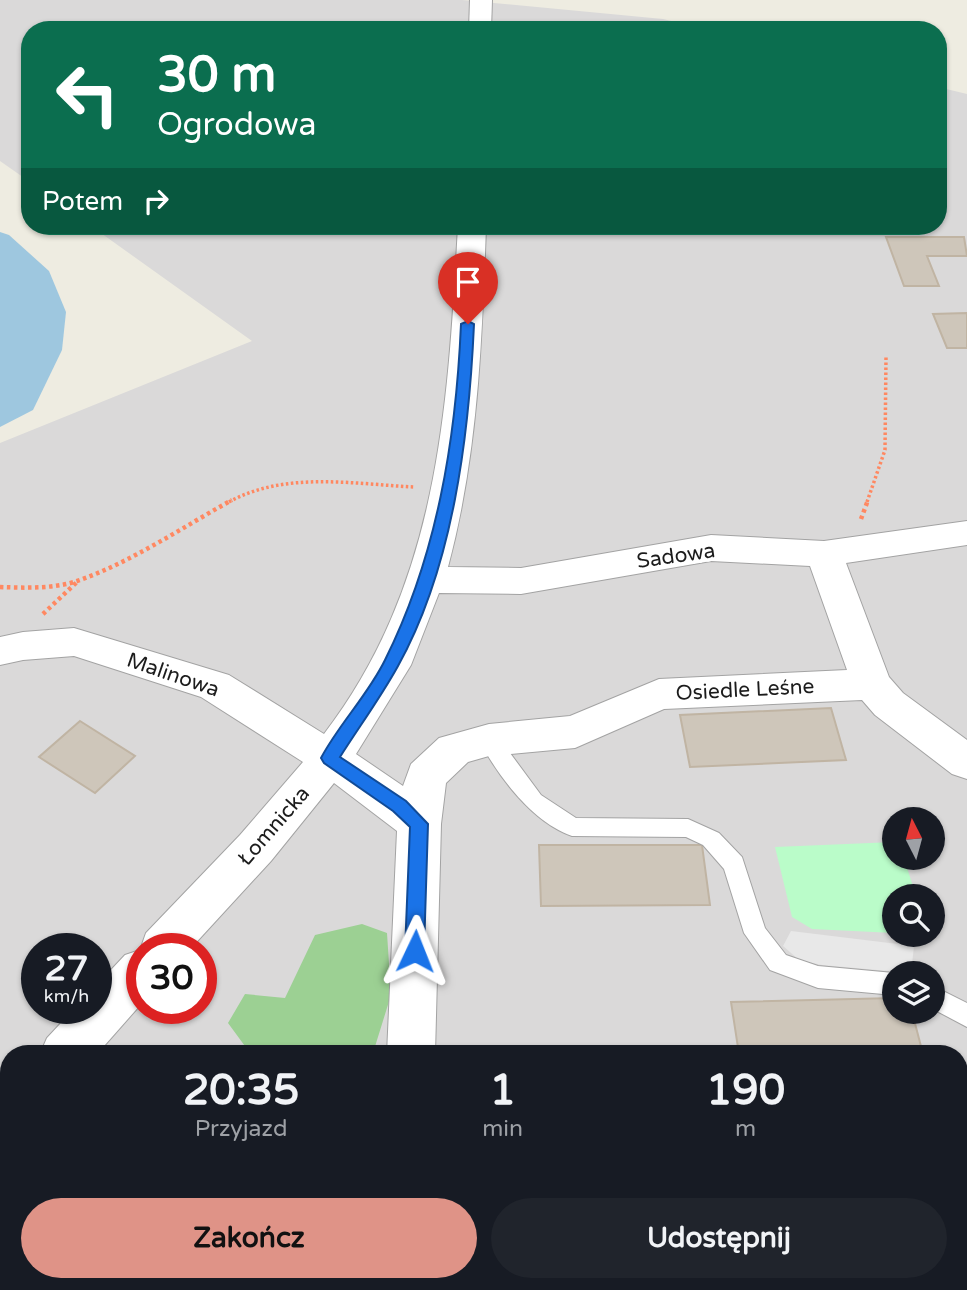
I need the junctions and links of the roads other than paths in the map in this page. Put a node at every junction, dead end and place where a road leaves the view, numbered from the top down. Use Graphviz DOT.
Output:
graph roads {
  1 [pos="481,0"];
  2 [pos="480,21"];
  3 [pos="472,235"];
  4 [pos="967,533"];
  5 [pos="837,552"];
  6 [pos="427,580"];
  7 [pos="0,651"];
  8 [pos="872,684"];
  9 [pos="489,740"];
  10 [pos="330,758"];
  11 [pos="967,762"];
  12 [pos="419,824"];
  13 [pos="176,933"];
  14 [pos="882,983"];
  15 [pos="126,987"];
  16 [pos="945,1004"];
  17 [pos="967,1016"];
  18 [pos="72,1045"];
  19 [pos="411,1045"];
  1 -- 2 [label="street"];
  3 -- 6 [label="street, Łomnicka"];
  4 -- 5 [label="street, Sadowa"];
  5 -- 6 [label="street, Sadowa"];
  5 -- 8 [label="street"];
  6 -- 10 [label="street, Łomnicka"];
  7 -- 10 [label="street, Malinowa"];
  8 -- 9 [label="street, Osiedle Leśne"];
  8 -- 11 [label="street"];
  9 -- 12 [label="street, Osiedle Leśne"];
  9 -- 14 [label="lane"];
  10 -- 12 [label="street, Malinowa"];
  10 -- 13 [label="street, Łomnicka"];
  12 -- 19 [label="street, Osiedle Leśne"];
  15 -- 18 [label="street"];
  16 -- 17 [label="lane"];
}
